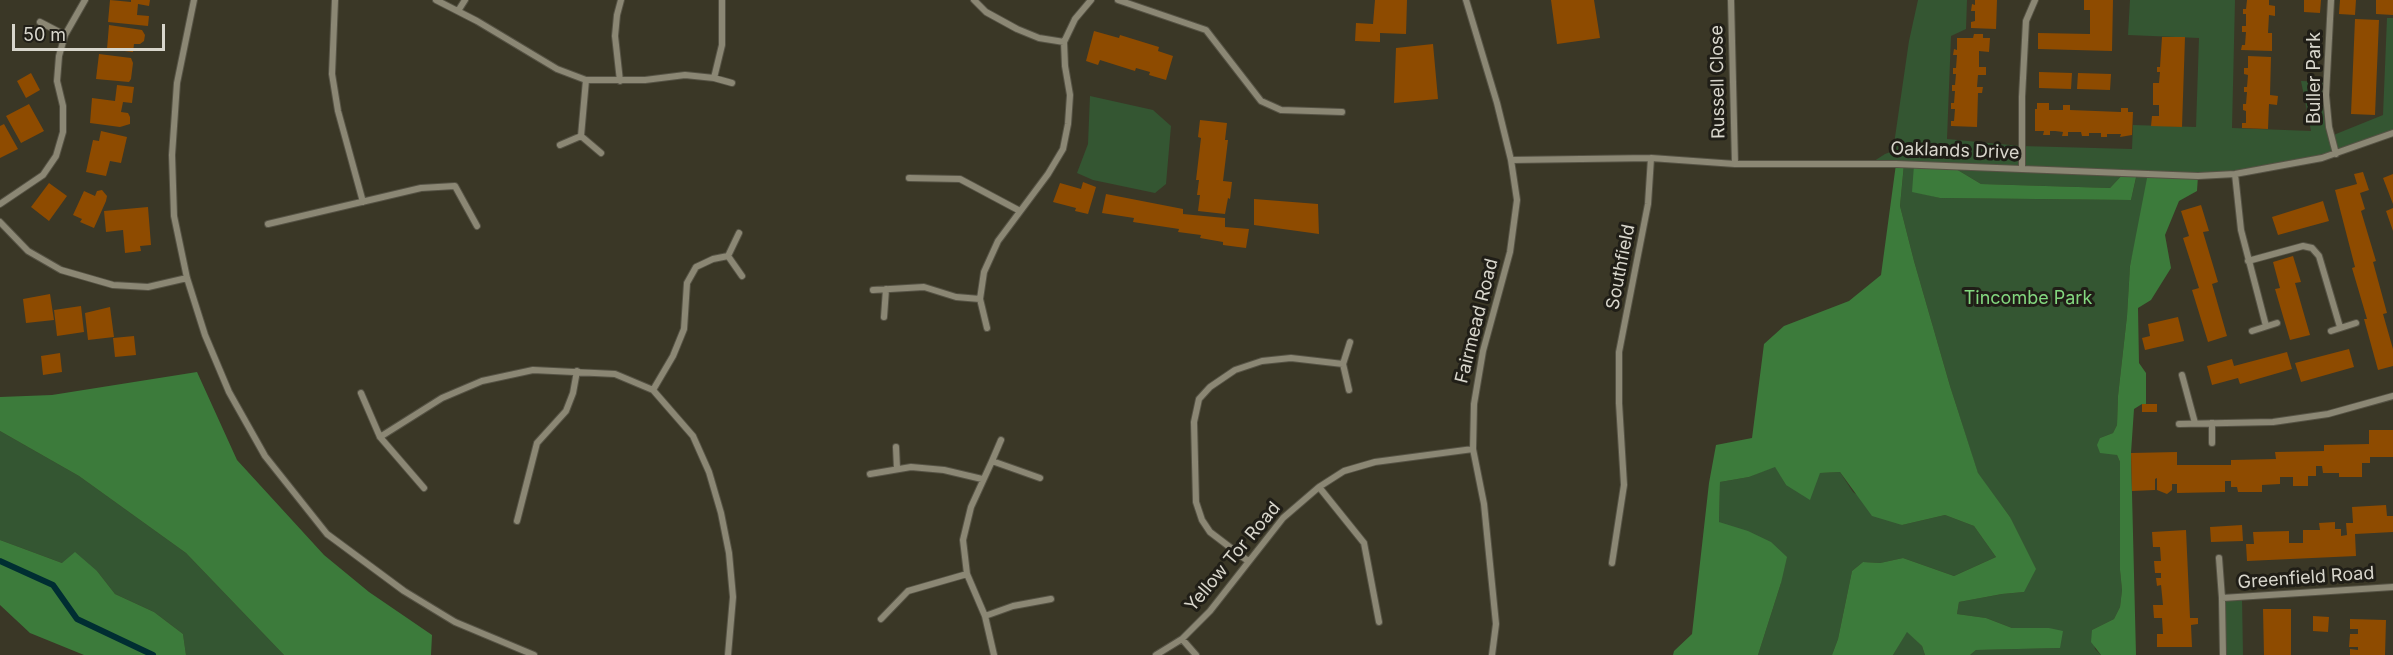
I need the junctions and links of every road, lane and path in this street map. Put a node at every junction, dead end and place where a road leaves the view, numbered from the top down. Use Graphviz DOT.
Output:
graph roads {
  1 [pos="85,0"];
  2 [pos="194,0"];
  3 [pos="335,0"];
  4 [pos="436,0"];
  5 [pos="465,0"];
  6 [pos="621,0"];
  7 [pos="722,0"];
  8 [pos="974,0"];
  9 [pos="1091,0"];
  10 [pos="1118,0"];
  11 [pos="1466,0"];
  12 [pos="1731,0"];
  13 [pos="2035,0"];
  14 [pos="2331,0"];
  15 [pos="458,11"];
  16 [pos="40,22"];
  17 [pos="65,35"];
  18 [pos="1064,42"];
  19 [pos="714,78"];
  20 [pos="585,80"];
  21 [pos="620,81"];
  22 [pos="732,83"];
  23 [pos="1342,112"];
  24 [pos="2393,133"];
  25 [pos="581,136"];
  26 [pos="560,145"];
  27 [pos="600,153"];
  28 [pos="2336,154"];
  29 [pos="1652,158"];
  30 [pos="1510,160"];
  31 [pos="1735,164"];
  32 [pos="2022,168"];
  33 [pos="2235,174"];
  34 [pos="909,178"];
  35 [pos="363,202"];
  36 [pos="0,204"];
  37 [pos="1020,211"];
  38 [pos="0,222"];
  39 [pos="267,224"];
  40 [pos="477,226"];
  41 [pos="739,233"];
  42 [pos="728,256"];
  43 [pos="2248,261"];
  44 [pos="742,276"];
  45 [pos="187,278"];
  46 [pos="886,289"];
  47 [pos="873,290"];
  48 [pos="980,299"];
  49 [pos="884,317"];
  50 [pos="2277,323"];
  51 [pos="2356,323"];
  52 [pos="2266,326"];
  53 [pos="2340,327"];
  54 [pos="987,328"];
  55 [pos="2252,331"];
  56 [pos="2331,331"];
  57 [pos="1350,342"];
  58 [pos="1343,364"];
  59 [pos="577,371"];
  60 [pos="2182,375"];
  61 [pos="653,390"];
  62 [pos="1349,390"];
  63 [pos="361,393"];
  64 [pos="2393,396"];
  65 [pos="2195,423"];
  66 [pos="2211,423"];
  67 [pos="2179,424"];
  68 [pos="380,437"];
  69 [pos="1001,440"];
  70 [pos="2212,443"];
  71 [pos="896,447"];
  72 [pos="1473,449"];
  73 [pos="992,461"];
  74 [pos="897,469"];
  75 [pos="870,474"];
  76 [pos="1040,478"];
  77 [pos="982,479"];
  78 [pos="1319,487"];
  79 [pos="424,488"];
  80 [pos="517,521"];
  81 [pos="2219,558"];
  82 [pos="1248,561"];
  83 [pos="1612,563"];
  84 [pos="967,574"];
  85 [pos="2393,587"];
  86 [pos="2222,598"];
  87 [pos="1051,599"];
  88 [pos="985,616"];
  89 [pos="881,620"];
  90 [pos="1379,622"];
  91 [pos="1182,639"];
  92 [pos="534,655"];
  93 [pos="728,655"];
  94 [pos="994,655"];
  95 [pos="1156,655"];
  96 [pos="1196,655"];
  97 [pos="1492,655"];
  98 [pos="2223,655"];
  1 -- 17 [label="street"];
  2 -- 45 [label="street"];
  3 -- 35 [label="street"];
  4 -- 15 [label="street"];
  5 -- 15 [label="street"];
  6 -- 21 [label="street"];
  7 -- 19 [label="street"];
  8 -- 18 [label="street"];
  9 -- 18 [label="street"];
  10 -- 23 [label="street"];
  11 -- 30 [label="street, Fairmead Road"];
  12 -- 31 [label="street, Russell Close"];
  13 -- 32 [label="street"];
  14 -- 28 [label="street, Buller Park"];
  15 -- 20 [label="street"];
  16 -- 17 [label="street"];
  17 -- 36 [label="street"];
  18 -- 37 [label="street"];
  19 -- 21 [label="street"];
  19 -- 22 [label="street"];
  20 -- 21 [label="street"];
  20 -- 25 [label="street"];
  24 -- 28 [label="street, Oaklands Drive"];
  25 -- 26 [label="street"];
  25 -- 27 [label="street"];
  28 -- 33 [label="street, Oaklands Drive"];
  29 -- 30 [label="street, Oaklands Drive"];
  29 -- 31 [label="street, Oaklands Drive"];
  29 -- 83 [label="street, Southfield"];
  30 -- 72 [label="street, Fairmead Road"];
  31 -- 32 [label="street, Oaklands Drive"];
  32 -- 33 [label="street, Oaklands Drive"];
  33 -- 43 [label="street"];
  34 -- 37 [label="street"];
  35 -- 39 [label="street"];
  35 -- 40 [label="street"];
  37 -- 48 [label="street"];
  38 -- 45 [label="street"];
  41 -- 42 [label="street"];
  42 -- 44 [label="street"];
  42 -- 61 [label="street"];
  43 -- 52 [label="street"];
  43 -- 53 [label="street"];
  45 -- 92 [label="street"];
  46 -- 47 [label="street"];
  46 -- 48 [label="street"];
  46 -- 49 [label="street"];
  48 -- 54 [label="street"];
  50 -- 52 [label="street"];
  51 -- 53 [label="street"];
  52 -- 55 [label="street"];
  53 -- 56 [label="street"];
  57 -- 58 [label="street"];
  58 -- 62 [label="street"];
  58 -- 82 [label="street"];
  59 -- 61 [label="street"];
  59 -- 68 [label="street"];
  59 -- 80 [label="street"];
  60 -- 65 [label="street"];
  61 -- 93 [label="street"];
  63 -- 68 [label="street"];
  64 -- 66 [label="street"];
  65 -- 66 [label="street"];
  65 -- 67 [label="street"];
  66 -- 70 [label="street"];
  68 -- 79 [label="street"];
  69 -- 73 [label="street"];
  71 -- 74 [label="street"];
  72 -- 78 [label="street, Yellow Tor Road"];
  72 -- 97 [label="street, Fairmead Road"];
  73 -- 76 [label="street"];
  73 -- 77 [label="street"];
  74 -- 75 [label="street"];
  74 -- 77 [label="street"];
  77 -- 84 [label="street"];
  78 -- 82 [label="street, Yellow Tor Road"];
  78 -- 90 [label="street"];
  81 -- 86 [label="street, Greenfield Road"];
  82 -- 91 [label="street, Yellow Tor Road"];
  84 -- 88 [label="street"];
  84 -- 89 [label="street"];
  85 -- 86 [label="street, Greenfield Road"];
  86 -- 98 [label="street, Greenfield Road"];
  87 -- 88 [label="street"];
  88 -- 94 [label="street"];
  91 -- 95 [label="street, Yellow Tor Road"];
  91 -- 96 [label="street"];
}
